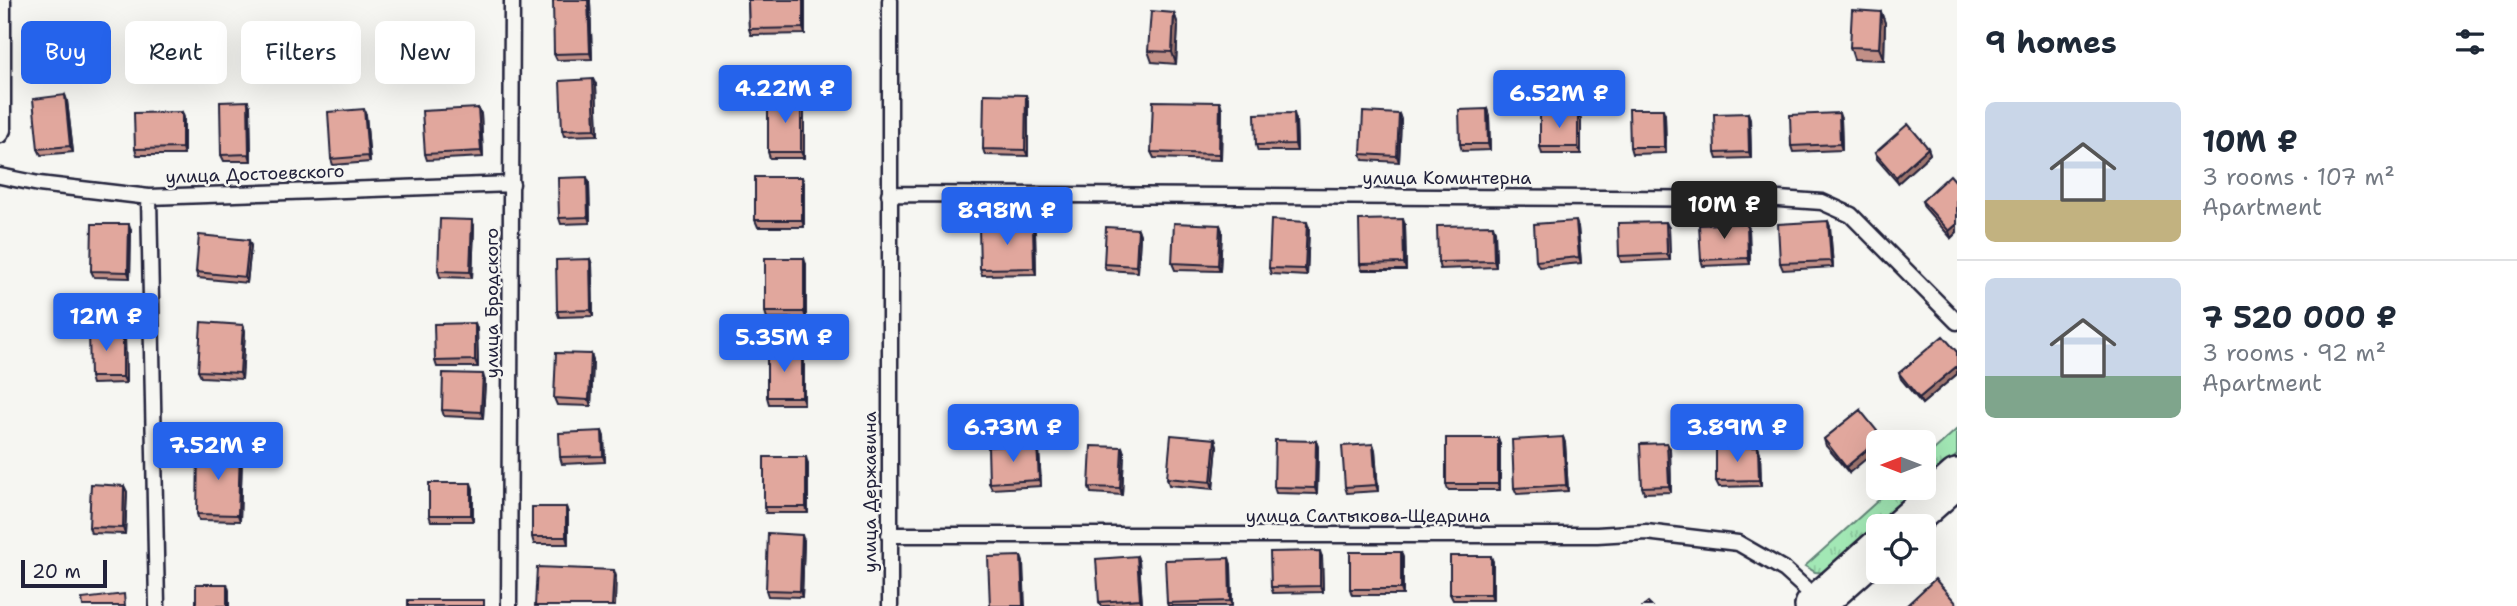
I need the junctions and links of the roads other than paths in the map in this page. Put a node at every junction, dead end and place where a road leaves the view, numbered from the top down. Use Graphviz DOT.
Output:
graph roads {
  1 [pos="4,0"];
  2 [pos="512,0"];
  3 [pos="890,0"];
  4 [pos="0,135"];
  5 [pos="0,176"];
  6 [pos="512,184"];
  7 [pos="890,194"];
  8 [pos="149,197"];
  9 [pos="1957,322"];
  10 [pos="1957,478"];
  11 [pos="1917,514"];
  12 [pos="890,535"];
  13 [pos="1866,560"];
  14 [pos="1819,604"];
  15 [pos="157,606"];
  16 [pos="509,606"];
  17 [pos="890,606"];
  1 -- 4 [label="lane"];
  2 -- 6 [label="lane, улица Бродского"];
  3 -- 7 [label="lane, улица Державина"];
  5 -- 8 [label="lane, улица Достоевского"];
  6 -- 8 [label="lane, улица Достоевского"];
  6 -- 16 [label="lane, улица Бродского"];
  7 -- 9 [label="lane, улица Коминтерна"];
  7 -- 12 [label="lane, улица Державина"];
  8 -- 15 [label="lane"];
  10 -- 11 [label="street"];
  12 -- 14 [label="lane, улица Салтыкова-Щедрина"];
  12 -- 17 [label="lane, улица Державина"];
  13 -- 14 [label="street"];
}
